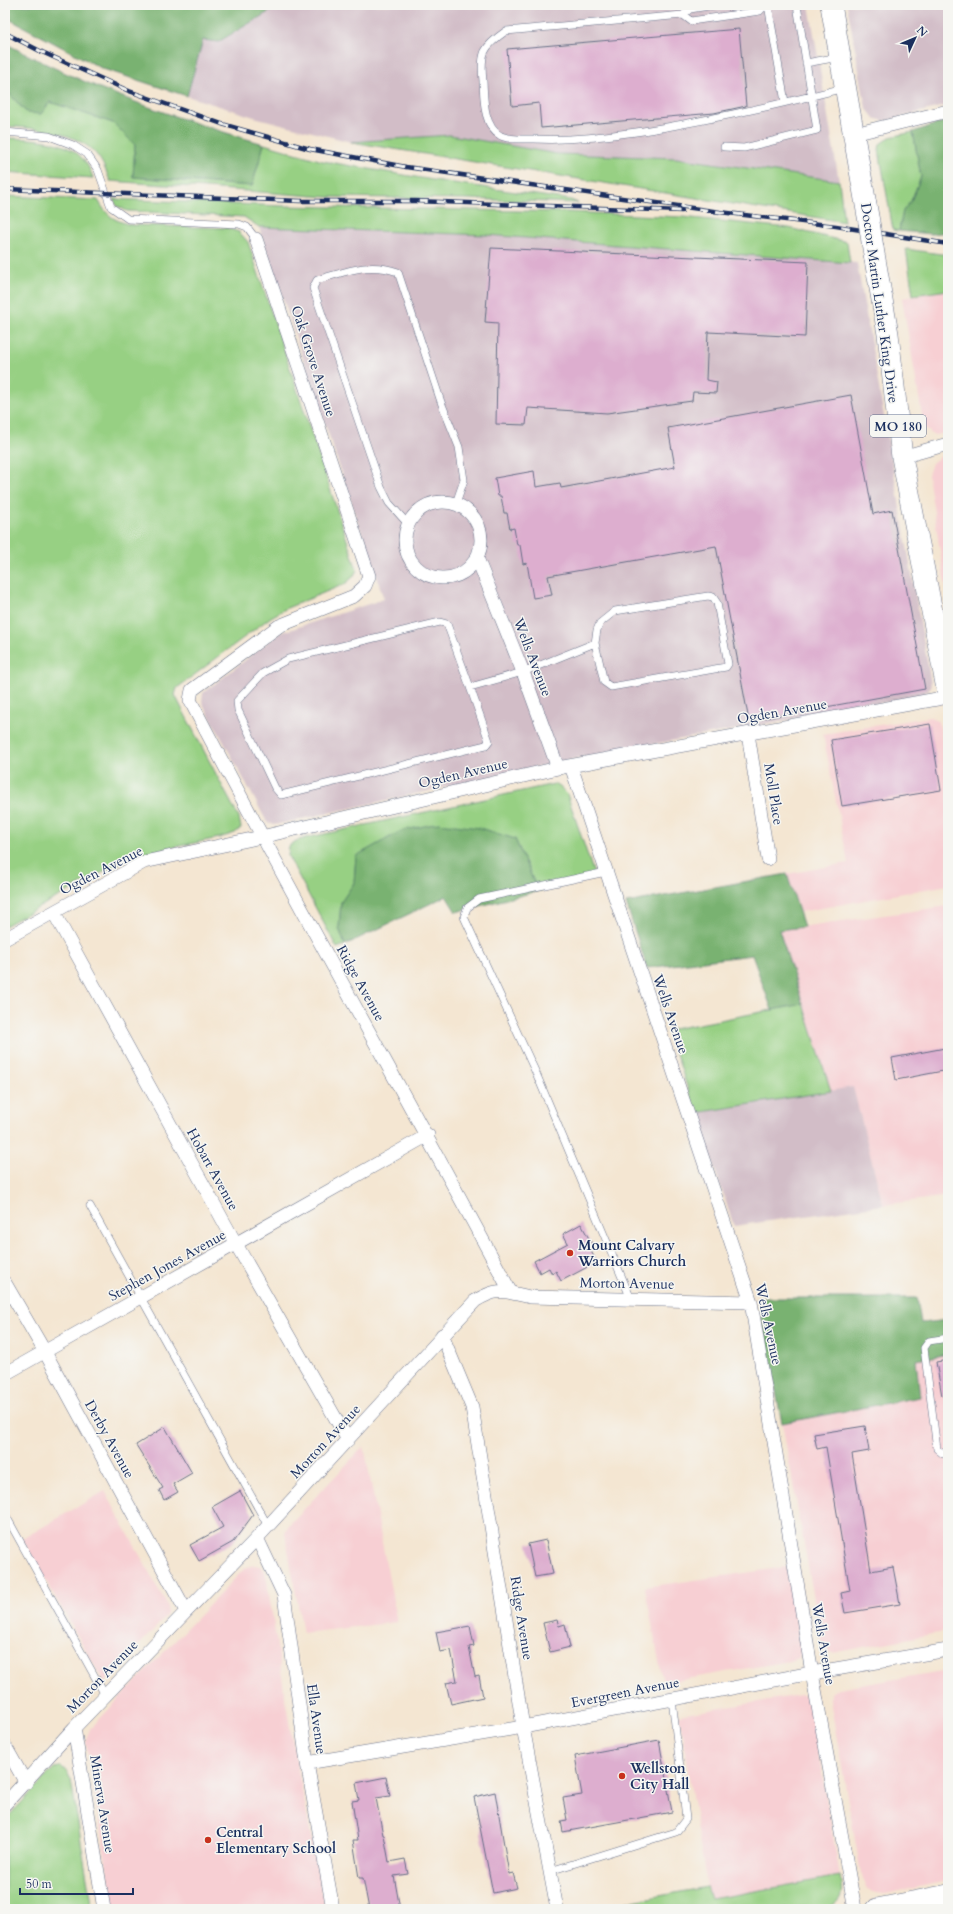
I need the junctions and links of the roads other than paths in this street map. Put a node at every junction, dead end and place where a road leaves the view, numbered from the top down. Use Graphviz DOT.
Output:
graph roads {
  1 [pos="715,5"];
  2 [pos="765,5"];
  3 [pos="768,5"];
  4 [pos="797,5"];
  5 [pos="831,5"];
  6 [pos="683,15"];
  7 [pos="841,57"];
  8 [pos="806,63"];
  9 [pos="846,87"];
  10 [pos="811,96"];
  11 [pos="786,102"];
  12 [pos="948,111"];
  13 [pos="5,132"];
  14 [pos="854,134"];
  15 [pos="724,147"];
  16 [pos="256,238"];
  17 [pos="948,444"];
  18 [pos="902,457"];
  19 [pos="456,503"];
  20 [pos="408,524"];
  21 [pos="477,558"];
  22 [pos="595,643"];
  23 [pos="523,672"];
  24 [pos="470,687"];
  25 [pos="947,688"];
  26 [pos="192,690"];
  27 [pos="748,734"];
  28 [pos="571,766"];
  29 [pos="558,768"];
  30 [pos="261,837"];
  31 [pos="768,859"];
  32 [pos="606,872"];
  33 [pos="54,913"];
  34 [pos="5,939"];
  35 [pos="428,1135"];
  36 [pos="90,1206"];
  37 [pos="236,1244"];
  38 [pos="5,1283"];
  39 [pos="510,1291"];
  40 [pos="140,1298"];
  41 [pos="631,1299"];
  42 [pos="751,1302"];
  43 [pos="442,1335"];
  44 [pos="948,1338"];
  45 [pos="45,1352"];
  46 [pos="5,1374"];
  47 [pos="348,1440"];
  48 [pos="948,1452"];
  49 [pos="5,1514"];
  50 [pos="268,1526"];
  51 [pos="258,1538"];
  52 [pos="186,1611"];
  53 [pos="948,1650"];
  54 [pos="812,1673"];
  55 [pos="105,1695"];
  56 [pos="672,1700"];
  57 [pos="74,1728"];
  58 [pos="523,1728"];
  59 [pos="5,1746"];
  60 [pos="307,1763"];
  61 [pos="26,1782"];
  62 [pos="5,1804"];
  63 [pos="550,1871"];
  64 [pos="948,1895"];
  65 [pos="104,1909"];
  66 [pos="333,1909"];
  67 [pos="557,1909"];
  68 [pos="855,1909"];
  69 [pos="877,1909"];
  1 -- 6 [label="lane"];
  2 -- 6 [label="lane"];
  3 -- 11 [label="lane"];
  4 -- 8 [label="lane"];
  5 -- 7 [label="main road, Doctor Martin Luther King Drive / MO 180"];
  6 -- 11 [label="lane"];
  7 -- 8 [label="lane"];
  7 -- 9 [label="main road, Doctor Martin Luther King Drive / MO 180"];
  8 -- 10 [label="lane"];
  9 -- 10 [label="lane"];
  9 -- 14 [label="main road, Doctor Martin Luther King Drive / MO 180"];
  10 -- 11 [label="lane"];
  10 -- 15 [label="lane"];
  12 -- 14 [label="street"];
  13 -- 16 [label="lane, Oak Grove Avenue"];
  14 -- 18 [label="main road, Doctor Martin Luther King Drive / MO 180, bridge"];
  16 -- 26 [label="street, Oak Grove Avenue"];
  17 -- 18 [label="street"];
  18 -- 25 [label="main road, Doctor Martin Luther King Drive / MO 180"];
  19 -- 20 [label="street"];
  19 -- 20 [label="lane"];
  19 -- 21 [label="street"];
  20 -- 21 [label="street"];
  21 -- 23 [label="street, Wells Avenue"];
  22 -- 22 [label="lane"];
  22 -- 23 [label="lane"];
  23 -- 24 [label="lane"];
  23 -- 29 [label="street, Wells Avenue"];
  24 -- 24 [label="lane"];
  25 -- 27 [label="street, Ogden Avenue"];
  26 -- 30 [label="street, Ridge Avenue"];
  27 -- 28 [label="street, Ogden Avenue"];
  27 -- 31 [label="street, Moll Place"];
  28 -- 29 [label="street, Ogden Avenue"];
  28 -- 32 [label="street, Wells Avenue"];
  29 -- 30 [label="street, Ogden Avenue"];
  30 -- 33 [label="street, Ogden Avenue"];
  30 -- 35 [label="street, Ridge Avenue"];
  32 -- 41 [label="lane"];
  32 -- 42 [label="street, Wells Avenue"];
  33 -- 34 [label="street, Ogden Avenue"];
  33 -- 37 [label="street, Hobart Avenue"];
  35 -- 37 [label="street, Stephen Jones Avenue"];
  35 -- 39 [label="street, Ridge Avenue"];
  36 -- 40 [label="lane"];
  37 -- 40 [label="street, Stephen Jones Avenue"];
  37 -- 47 [label="street, Hobart Avenue"];
  38 -- 45 [label="street, Derby Avenue"];
  39 -- 41 [label="street, Morton Avenue"];
  39 -- 43 [label="street, Morton Avenue"];
  40 -- 45 [label="street, Stephen Jones Avenue"];
  40 -- 50 [label="lane"];
  41 -- 42 [label="street, Morton Avenue"];
  42 -- 54 [label="street, Wells Avenue"];
  43 -- 47 [label="street, Morton Avenue"];
  43 -- 58 [label="street, Ridge Avenue"];
  44 -- 48 [label="lane"];
  45 -- 46 [label="street, Stephen Jones Avenue"];
  45 -- 52 [label="street, Derby Avenue"];
  47 -- 50 [label="street, Morton Avenue"];
  49 -- 55 [label="lane"];
  50 -- 51 [label="street, Morton Avenue"];
  51 -- 52 [label="street, Morton Avenue"];
  51 -- 60 [label="street, Ella Avenue"];
  52 -- 55 [label="street, Morton Avenue"];
  53 -- 54 [label="street, Evergreen Avenue"];
  54 -- 56 [label="street, Evergreen Avenue"];
  54 -- 68 [label="street, Wells Avenue"];
  55 -- 57 [label="street, Morton Avenue"];
  56 -- 58 [label="street, Evergreen Avenue"];
  56 -- 63 [label="lane"];
  57 -- 61 [label="street, Morton Avenue"];
  57 -- 65 [label="street, Minerva Avenue"];
  58 -- 60 [label="street, Evergreen Avenue"];
  58 -- 63 [label="street, Ridge Avenue"];
  59 -- 61 [label="street"];
  60 -- 66 [label="street, Ella Avenue"];
  61 -- 62 [label="street, Morton Avenue"];
  63 -- 67 [label="street, Ridge Avenue"];
  64 -- 69 [label="main road"];
}
